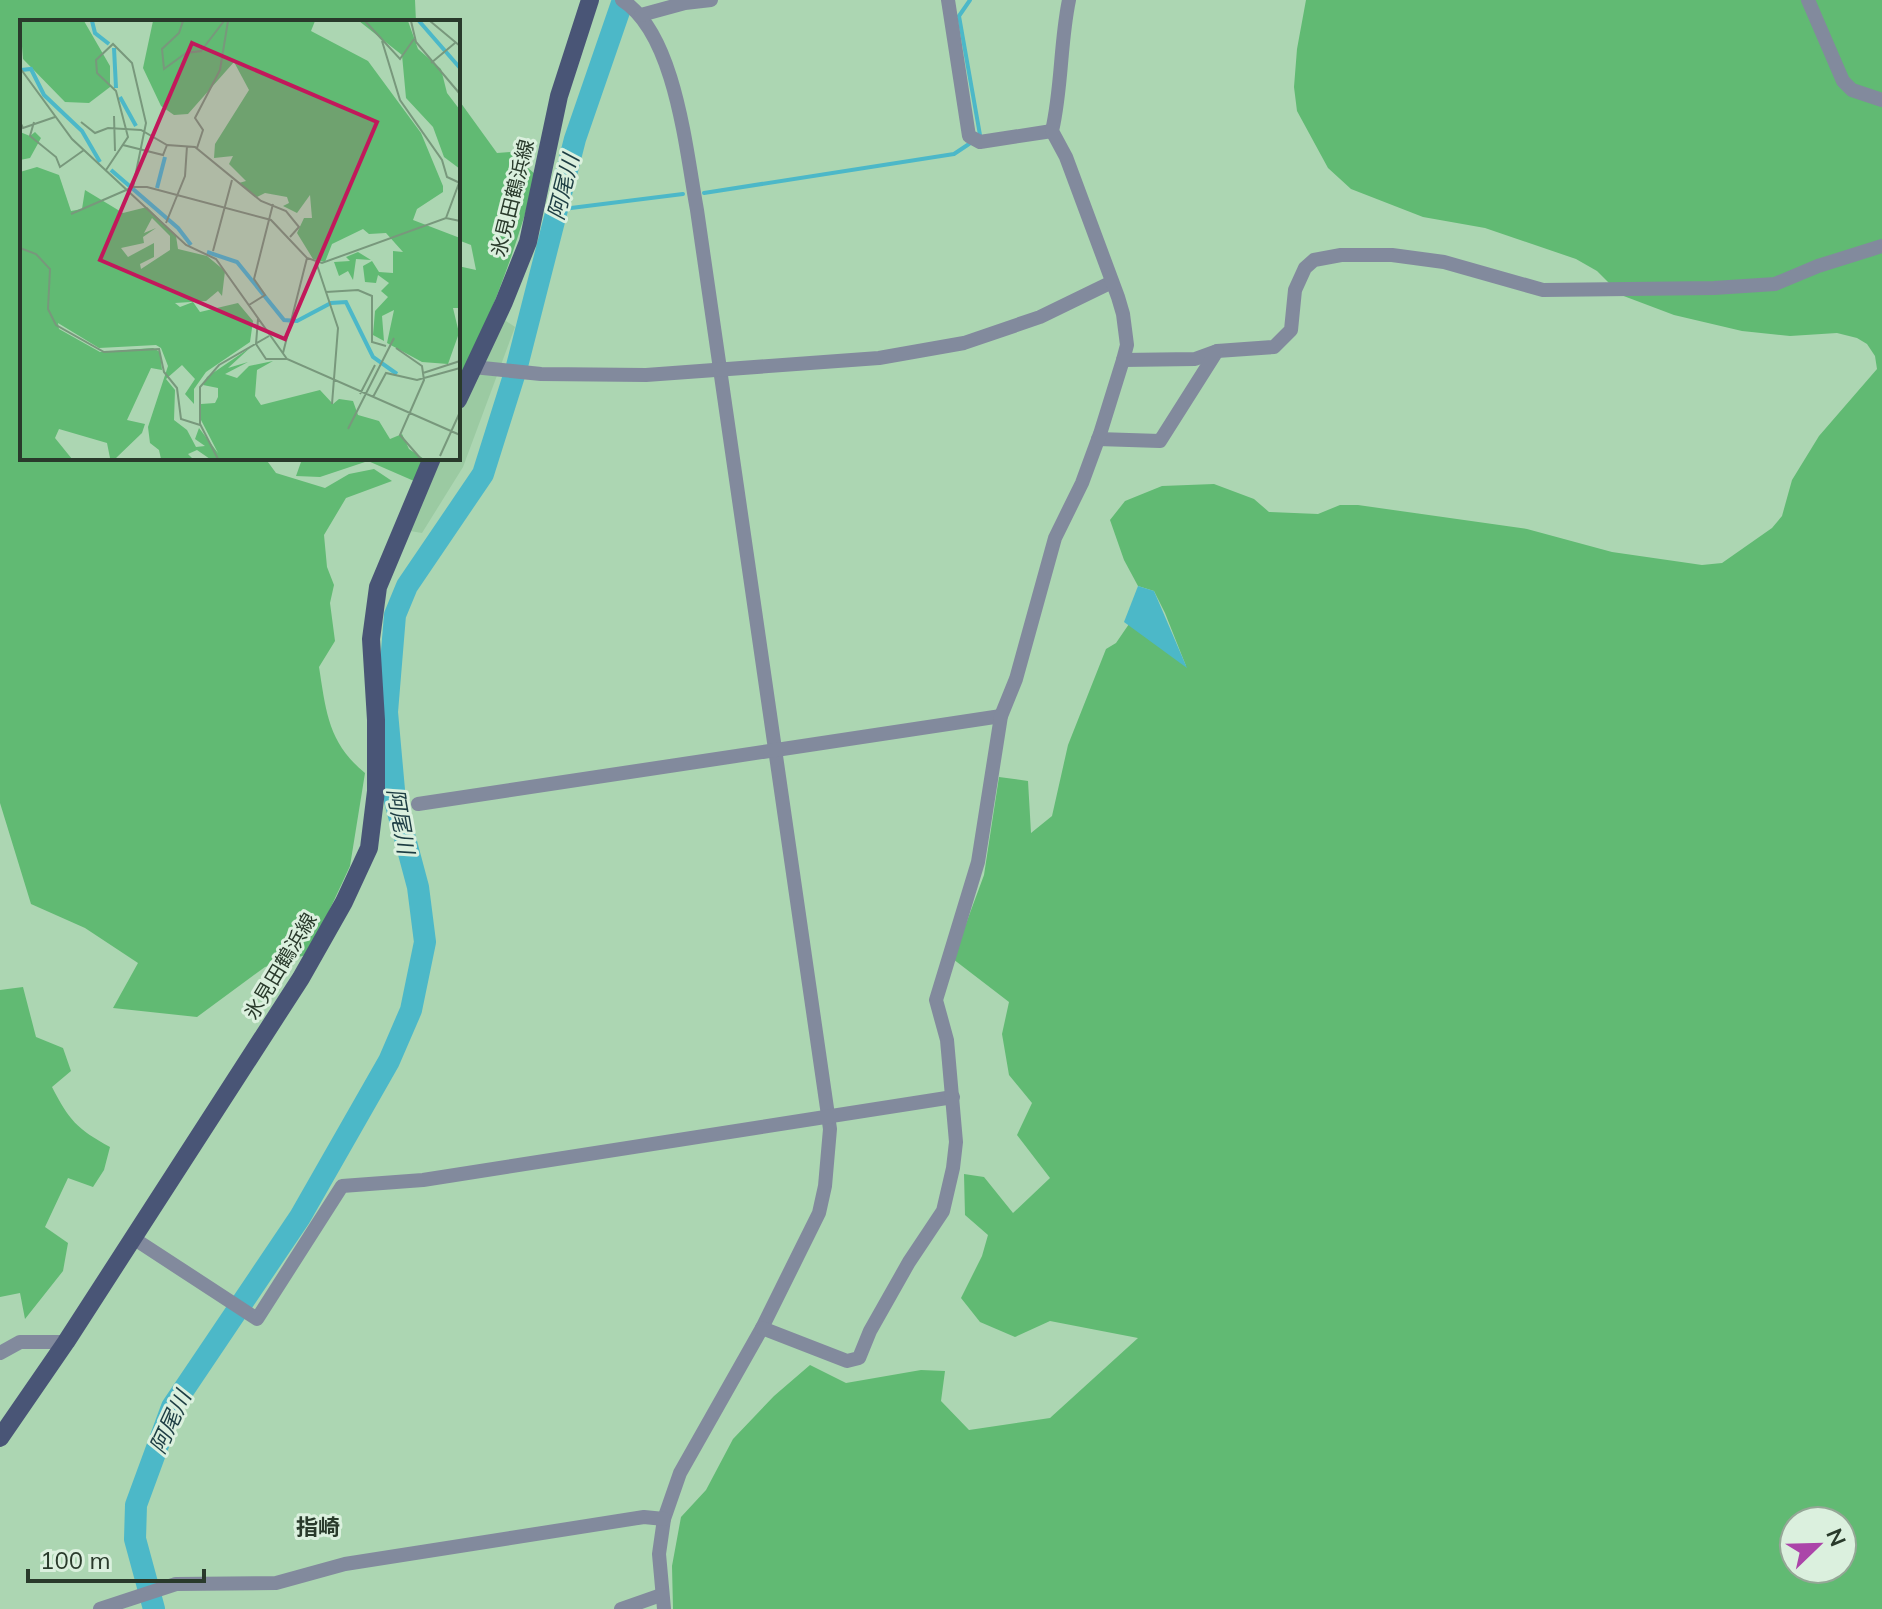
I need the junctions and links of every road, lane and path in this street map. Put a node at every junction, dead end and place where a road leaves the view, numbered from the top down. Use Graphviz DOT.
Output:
graph roads {
  1 [pos="590,0"];
  2 [pos="711,0"];
  3 [pos="948,0"];
  4 [pos="1069,0"];
  5 [pos="1808,0"];
  6 [pos="631,7"];
  7 [pos="1882,100"];
  8 [pos="1052,131"];
  9 [pos="1882,246"];
  10 [pos="1112,282"];
  11 [pos="1217,351"];
  12 [pos="1123,360"];
  13 [pos="473,367"];
  14 [pos="720,371"];
  15 [pos="460,396"];
  16 [pos="1098,439"];
  17 [pos="431,460"];
  18 [pos="1001,716"];
  19 [pos="775,750"];
  20 [pos="418,804"];
  21 [pos="953,1097"];
  22 [pos="830,1116"];
  23 [pos="133,1238"];
  24 [pos="762,1328"];
  25 [pos="66,1342"];
  26 [pos="0,1353"];
  27 [pos="0,1438"];
  28 [pos="664,1519"];
  29 [pos="663,1602"];
  30 [pos="100,1609"];
  31 [pos="621,1609"];
  1 -- 13 [label="main road, 氷見田鶴浜線"];
  2 -- 6 [label="street"];
  3 -- 8 [label="street"];
  4 -- 8 [label="street"];
  5 -- 7 [label="street"];
  6 -- 14 [label="street"];
  8 -- 10 [label="street"];
  9 -- 11 [label="street"];
  10 -- 12 [label="street"];
  10 -- 14 [label="street"];
  11 -- 12 [label="street"];
  11 -- 16 [label="street"];
  12 -- 16 [label="street"];
  13 -- 14 [label="street"];
  13 -- 15 [label="main road, 氷見田鶴浜線"];
  14 -- 19 [label="street"];
  16 -- 18 [label="street"];
  17 -- 23 [label="main road, 氷見田鶴浜線"];
  18 -- 19 [label="street"];
  18 -- 21 [label="street"];
  19 -- 20 [label="street"];
  19 -- 22 [label="street"];
  21 -- 22 [label="street"];
  21 -- 24 [label="street"];
  22 -- 23 [label="street"];
  22 -- 24 [label="street"];
  23 -- 25 [label="main road, 氷見田鶴浜線"];
  24 -- 28 [label="street"];
  25 -- 26 [label="street"];
  25 -- 27 [label="main road, 氷見田鶴浜線"];
  28 -- 29 [label="street"];
  28 -- 30 [label="street"];
  29 -- 31 [label="street"];
}
